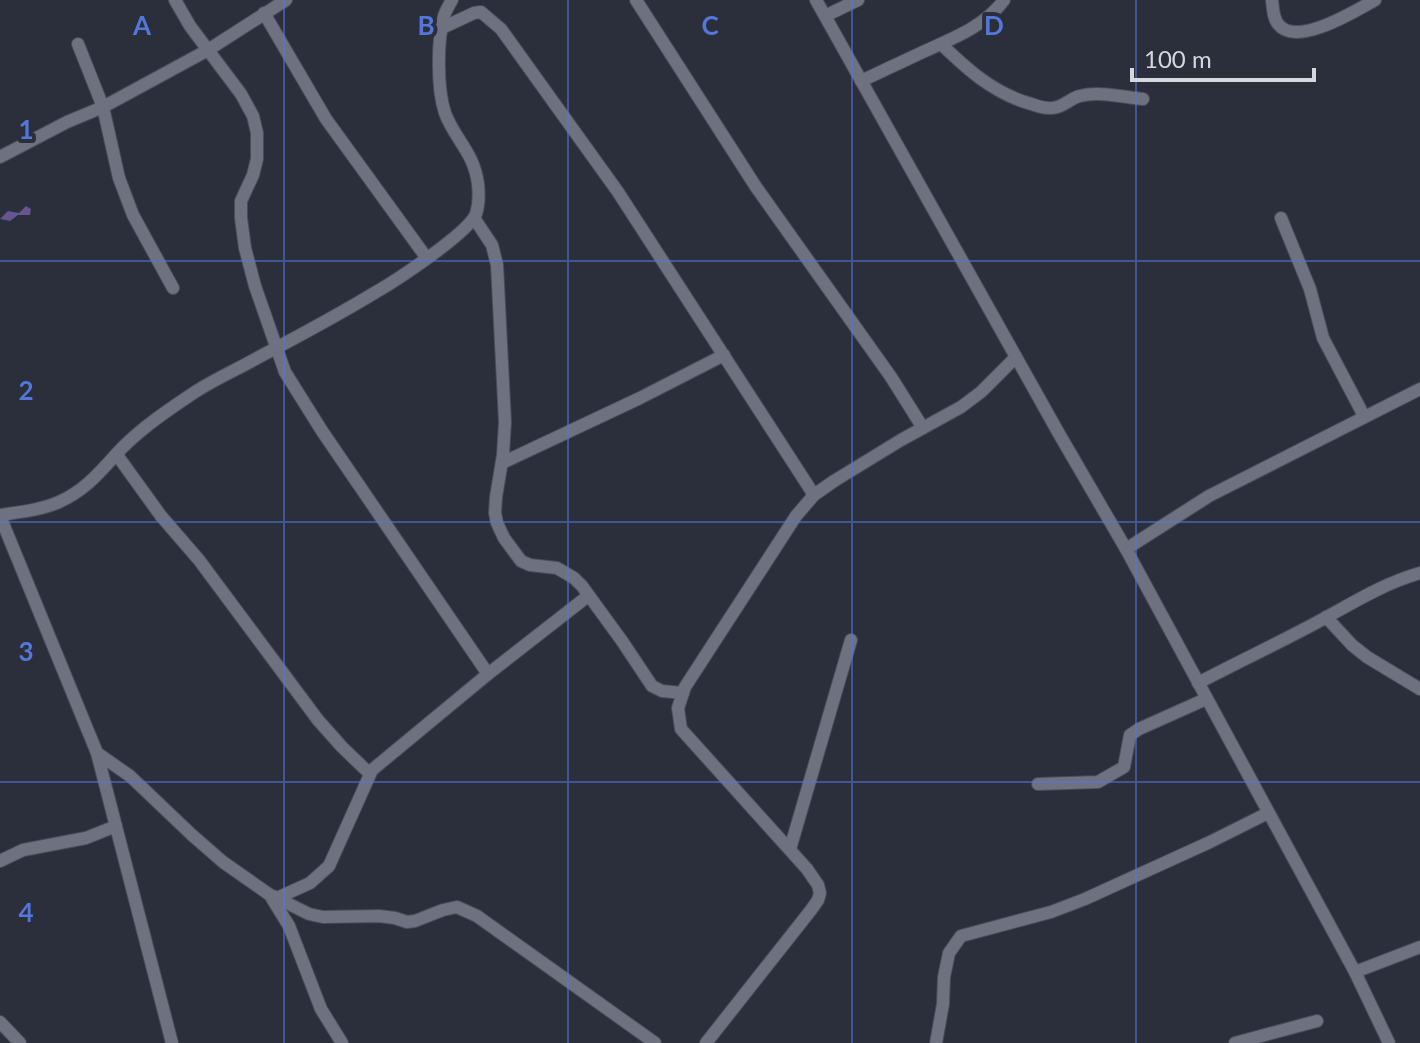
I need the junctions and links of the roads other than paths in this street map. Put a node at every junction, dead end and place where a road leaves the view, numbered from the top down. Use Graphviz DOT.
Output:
graph roads {
  1 [pos="175,0"];
  2 [pos="286,0"];
  3 [pos="452,0"];
  4 [pos="636,0"];
  5 [pos="816,0"];
  6 [pos="858,0"];
  7 [pos="1004,0"];
  8 [pos="1272,0"];
  9 [pos="1375,0"];
  10 [pos="264,13"];
  11 [pos="825,16"];
  12 [pos="442,28"];
  13 [pos="78,44"];
  14 [pos="941,44"];
  15 [pos="208,50"];
  16 [pos="861,81"];
  17 [pos="1143,99"];
  18 [pos="103,107"];
  19 [pos="0,157"];
  20 [pos="474,218"];
  21 [pos="1281,218"];
  22 [pos="426,257"];
  23 [pos="173,288"];
  24 [pos="277,348"];
  25 [pos="724,355"];
  26 [pos="1016,357"];
  27 [pos="1420,389"];
  28 [pos="1364,416"];
  29 [pos="923,428"];
  30 [pos="117,455"];
  31 [pos="502,463"];
  32 [pos="814,495"];
  33 [pos="0,516"];
  34 [pos="1126,549"];
  35 [pos="1420,573"];
  36 [pos="588,596"];
  37 [pos="1326,617"];
  38 [pos="851,640"];
  39 [pos="488,674"];
  40 [pos="1198,683"];
  41 [pos="1420,689"];
  42 [pos="683,693"];
  43 [pos="1206,699"];
  44 [pos="97,753"];
  45 [pos="369,773"];
  46 [pos="1038,784"];
  47 [pos="1268,813"];
  48 [pos="116,826"];
  49 [pos="790,849"];
  50 [pos="0,861"];
  51 [pos="273,896"];
  52 [pos="1420,947"];
  53 [pos="1355,972"];
  54 [pos="1317,1021"];
  55 [pos="0,1022"];
  56 [pos="20,1043"];
  57 [pos="172,1043"];
  58 [pos="342,1043"];
  59 [pos="655,1043"];
  60 [pos="706,1043"];
  61 [pos="936,1043"];
  62 [pos="1235,1043"];
  63 [pos="1389,1043"];
  1 -- 15 [label="street"];
  2 -- 10 [label="street"];
  3 -- 12 [label="street"];
  4 -- 29 [label="street"];
  5 -- 11 [label="street"];
  6 -- 11 [label="street"];
  7 -- 14 [label="street"];
  8 -- 9 [label="street"];
  10 -- 15 [label="street"];
  10 -- 22 [label="street"];
  11 -- 16 [label="street"];
  12 -- 20 [label="street"];
  12 -- 25 [label="street"];
  13 -- 18 [label="street"];
  14 -- 16 [label="street"];
  14 -- 17 [label="street"];
  15 -- 18 [label="street"];
  15 -- 24 [label="street"];
  16 -- 26 [label="street"];
  18 -- 19 [label="street"];
  18 -- 23 [label="street"];
  20 -- 22 [label="street"];
  20 -- 31 [label="street"];
  21 -- 28 [label="street"];
  22 -- 24 [label="street"];
  24 -- 30 [label="street"];
  24 -- 39 [label="street"];
  25 -- 31 [label="street"];
  25 -- 32 [label="street"];
  26 -- 29 [label="street"];
  26 -- 34 [label="street"];
  27 -- 28 [label="street"];
  28 -- 34 [label="street"];
  29 -- 32 [label="street"];
  30 -- 33 [label="street"];
  30 -- 45 [label="street"];
  31 -- 36 [label="street"];
  32 -- 42 [label="street"];
  33 -- 44 [label="street"];
  34 -- 40 [label="street"];
  35 -- 37 [label="street"];
  36 -- 39 [label="street"];
  36 -- 42 [label="street"];
  37 -- 40 [label="street"];
  37 -- 41 [label="street"];
  38 -- 49 [label="street"];
  39 -- 45 [label="street"];
  40 -- 43 [label="street"];
  42 -- 49 [label="street"];
  43 -- 46 [label="street"];
  43 -- 47 [label="street"];
  44 -- 48 [label="street"];
  44 -- 51 [label="street"];
  45 -- 51 [label="street"];
  47 -- 53 [label="street"];
  47 -- 61 [label="street"];
  48 -- 50 [label="street"];
  48 -- 57 [label="street"];
  49 -- 60 [label="street"];
  51 -- 58 [label="street"];
  51 -- 59 [label="street"];
  52 -- 53 [label="street"];
  53 -- 63 [label="street"];
  54 -- 62 [label="street"];
  55 -- 56 [label="street"];
}
